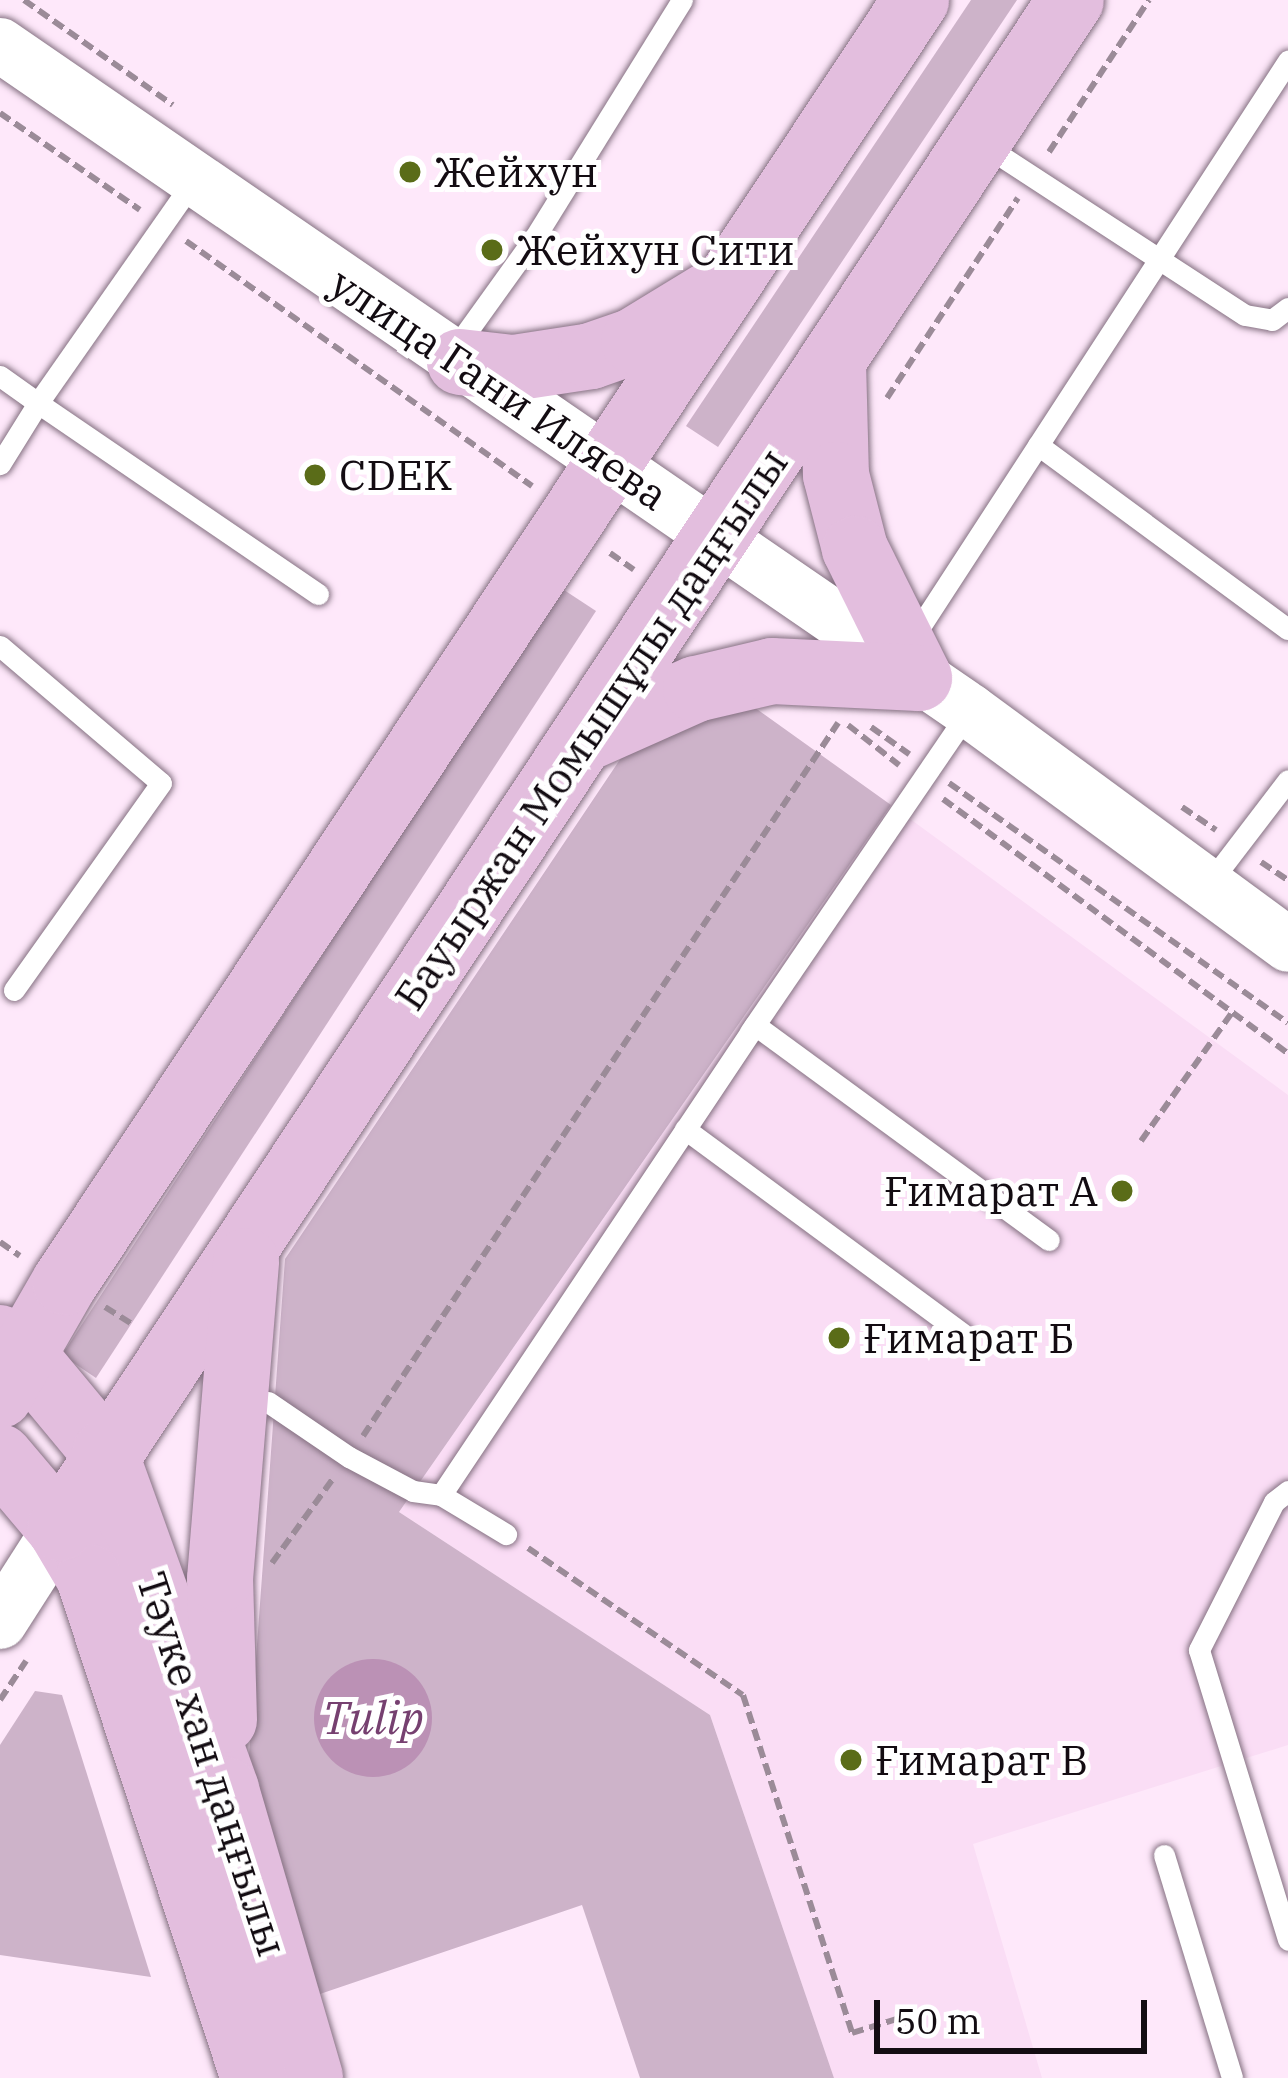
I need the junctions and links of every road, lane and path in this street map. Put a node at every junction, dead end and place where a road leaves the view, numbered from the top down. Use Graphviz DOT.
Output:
graph roads {
  1 [pos="682,0"];
  2 [pos="916,0"];
  3 [pos="1071,0"];
  4 [pos="1149,0"];
  5 [pos="0,45"];
  6 [pos="1288,61"];
  7 [pos="0,113"];
  8 [pos="978,141"];
  9 [pos="1032,177"];
  10 [pos="194,180"];
  11 [pos="163,226"];
  12 [pos="1160,258"];
  13 [pos="728,284"];
  14 [pos="1288,308"];
  15 [pos="455,359"];
  16 [pos="833,362"];
  17 [pos="0,376"];
  18 [pos="38,403"];
  19 [pos="1038,445"];
  20 [pos="0,464"];
  21 [pos="605,464"];
  22 [pos="836,475"];
  23 [pos="541,496"];
  24 [pos="718,538"];
  25 [pos="598,544"];
  26 [pos="635,571"];
  27 [pos="318,594"];
  28 [pos="1288,629"];
  29 [pos="0,646"];
  30 [pos="932,679"];
  31 [pos="823,707"];
  32 [pos="851,712"];
  33 [pos="840,719"];
  34 [pos="588,737"];
  35 [pos="922,774"];
  36 [pos="1288,780"];
  37 [pos="1204,891"];
  38 [pos="1288,945"];
  39 [pos="14,990"];
  40 [pos="1231,1014"];
  41 [pos="1288,1023"];
  42 [pos="749,1034"];
  43 [pos="1288,1053"];
  44 [pos="685,1129"];
  45 [pos="1141,1141"];
  46 [pos="1049,1240"];
  47 [pos="0,1242"];
  48 [pos="248,1243"];
  49 [pos="23,1258"];
  50 [pos="97,1302"];
  51 [pos="131,1323"];
  52 [pos="963,1334"];
  53 [pos="14,1355"];
  54 [pos="268,1402"];
  55 [pos="105,1453"];
  56 [pos="0,1457"];
  57 [pos="349,1457"];
  58 [pos="1288,1491"];
  59 [pos="441,1495"];
  60 [pos="506,1534"];
  61 [pos="75,1552"];
  62 [pos="269,1566"];
  63 [pos="0,1622"];
  64 [pos="226,1790"];
  65 [pos="1164,1855"];
  66 [pos="1288,1940"];
  67 [pos="903,2017"];
  68 [pos="254,2078"];
  69 [pos="310,2078"];
  70 [pos="1232,2078"];
  1 -- 15 [label="lane"];
  2 -- 13 [label="main road"];
  3 -- 8 [label="main road, Бауыржан Момышұлы даңғылы"];
  4 -- 9 [label="path"];
  5 -- 10 [label="street, улица Гани Иляева"];
  6 -- 12 [label="lane"];
  7 -- 11 [label="path"];
  8 -- 9 [label="lane"];
  8 -- 16 [label="main road, Бауыржан Момышұлы даңғылы"];
  9 -- 12 [label="lane"];
  9 -- 22 [label="path"];
  10 -- 11 [label="lane"];
  10 -- 15 [label="street, улица Гани Иляева"];
  11 -- 18 [label="lane"];
  11 -- 23 [label="path"];
  12 -- 14 [label="lane"];
  12 -- 19 [label="lane"];
  13 -- 15 [label="main road"];
  13 -- 21 [label="main road"];
  15 -- 21 [label="street, улица Гани Иляева"];
  16 -- 22 [label="main road"];
  16 -- 24 [label="main road, Бауыржан Момышұлы даңғылы"];
  17 -- 18 [label="lane"];
  18 -- 20 [label="lane"];
  18 -- 27 [label="lane"];
  19 -- 28 [label="lane"];
  19 -- 30 [label="lane"];
  21 -- 24 [label="street, улица Гани Иляева"];
  21 -- 53 [label="main road"];
  22 -- 30 [label="main road"];
  24 -- 30 [label="street, улица Гани Иляева"];
  24 -- 34 [label="main road, Бауыржан Момышұлы даңғылы"];
  25 -- 26 [label="path"];
  29 -- 39 [label="lane"];
  30 -- 34 [label="main road"];
  30 -- 35 [label="lane"];
  30 -- 37 [label="street, улица Гани Иляева"];
  31 -- 33 [label="path"];
  32 -- 35 [label="path"];
  33 -- 35 [label="path"];
  33 -- 57 [label="path"];
  34 -- 48 [label="main road, Бауыржан Момышұлы даңғылы"];
  35 -- 40 [label="path"];
  35 -- 41 [label="path"];
  35 -- 42 [label="lane"];
  36 -- 37 [label="lane"];
  37 -- 38 [label="street, улица Гани Иляева"];
  40 -- 43 [label="path"];
  40 -- 45 [label="path"];
  42 -- 44 [label="lane"];
  42 -- 46 [label="lane"];
  44 -- 52 [label="lane"];
  44 -- 59 [label="lane"];
  47 -- 49 [label="path"];
  48 -- 55 [label="main road, Бауыржан Момышұлы даңғылы"];
  48 -- 64 [label="main road"];
  50 -- 51 [label="path"];
  53 -- 55 [label="main road, Тәуке хан даңғылы"];
  54 -- 57 [label="lane"];
  55 -- 61 [label="main road, Бауыржан Момышұлы даңғылы"];
  55 -- 64 [label="main road, Тәуке хан даңғылы"];
  56 -- 61 [label="main road"];
  57 -- 59 [label="lane"];
  57 -- 62 [label="path"];
  58 -- 66 [label="lane"];
  59 -- 60 [label="lane"];
  60 -- 67 [label="path"];
  61 -- 63 [label="street"];
  61 -- 68 [label="main road, Тәуке хан даңғылы"];
  64 -- 69 [label="main road, Тәуке хан даңғылы"];
  65 -- 70 [label="lane"];
}
